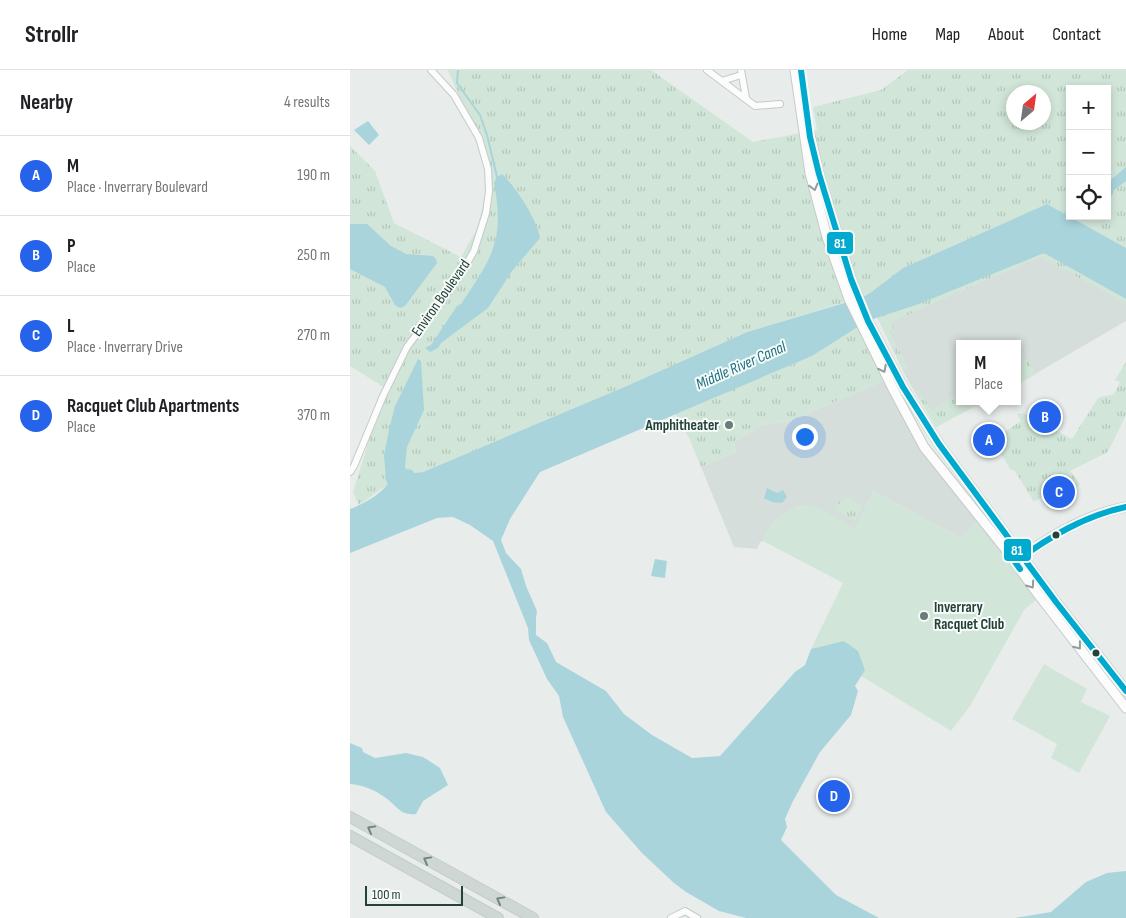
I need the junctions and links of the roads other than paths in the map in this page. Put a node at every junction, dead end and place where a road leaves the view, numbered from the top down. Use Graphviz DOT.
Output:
graph roads {
  1 [pos="431,70"];
  2 [pos="707,70"];
  3 [pos="795,70"];
  4 [pos="801,70"];
  5 [pos="741,72"];
  6 [pos="722,80"];
  7 [pos="746,98"];
  8 [pos="780,104"];
  9 [pos="853,298"];
  10 [pos="864,323"];
  11 [pos="350,472"];
  12 [pos="1126,507"];
  13 [pos="1023,556"];
  14 [pos="1015,562"];
  15 [pos="1126,691"];
  16 [pos="1126,708"];
  17 [pos="350,817"];
  18 [pos="350,836"];
  19 [pos="462,879"];
  20 [pos="432,881"];
  21 [pos="481,889"];
  22 [pos="458,896"];
  23 [pos="498,918"];
  24 [pos="533,918"];
  25 [pos="671,918"];
  26 [pos="698,918"];
  1 -- 11 [label="street, Environ Boulevard"];
  2 -- 6 [label="street"];
  3 -- 9 [label="street, one-way"];
  4 -- 9 [label="street"];
  5 -- 6 [label="street"];
  5 -- 7 [label="street"];
  6 -- 7 [label="street"];
  7 -- 8 [label="street"];
  9 -- 10 [label="street"];
  10 -- 13 [label="street"];
  10 -- 14 [label="street, one-way"];
  12 -- 13 [label="street"];
  13 -- 14 [label="street"];
  13 -- 15 [label="street"];
  14 -- 16 [label="street, one-way"];
  19 -- 17 [label="main road, one-way"];
  18 -- 20 [label="main road"];
  19 -- 20 [label="main road"];
  19 -- 21 [label="main road"];
  20 -- 22 [label="main road"];
  21 -- 22 [label="main road"];
  24 -- 21 [label="main road, one-way"];
  22 -- 23 [label="main road"];
  25 -- 26 [label="street"];
}
